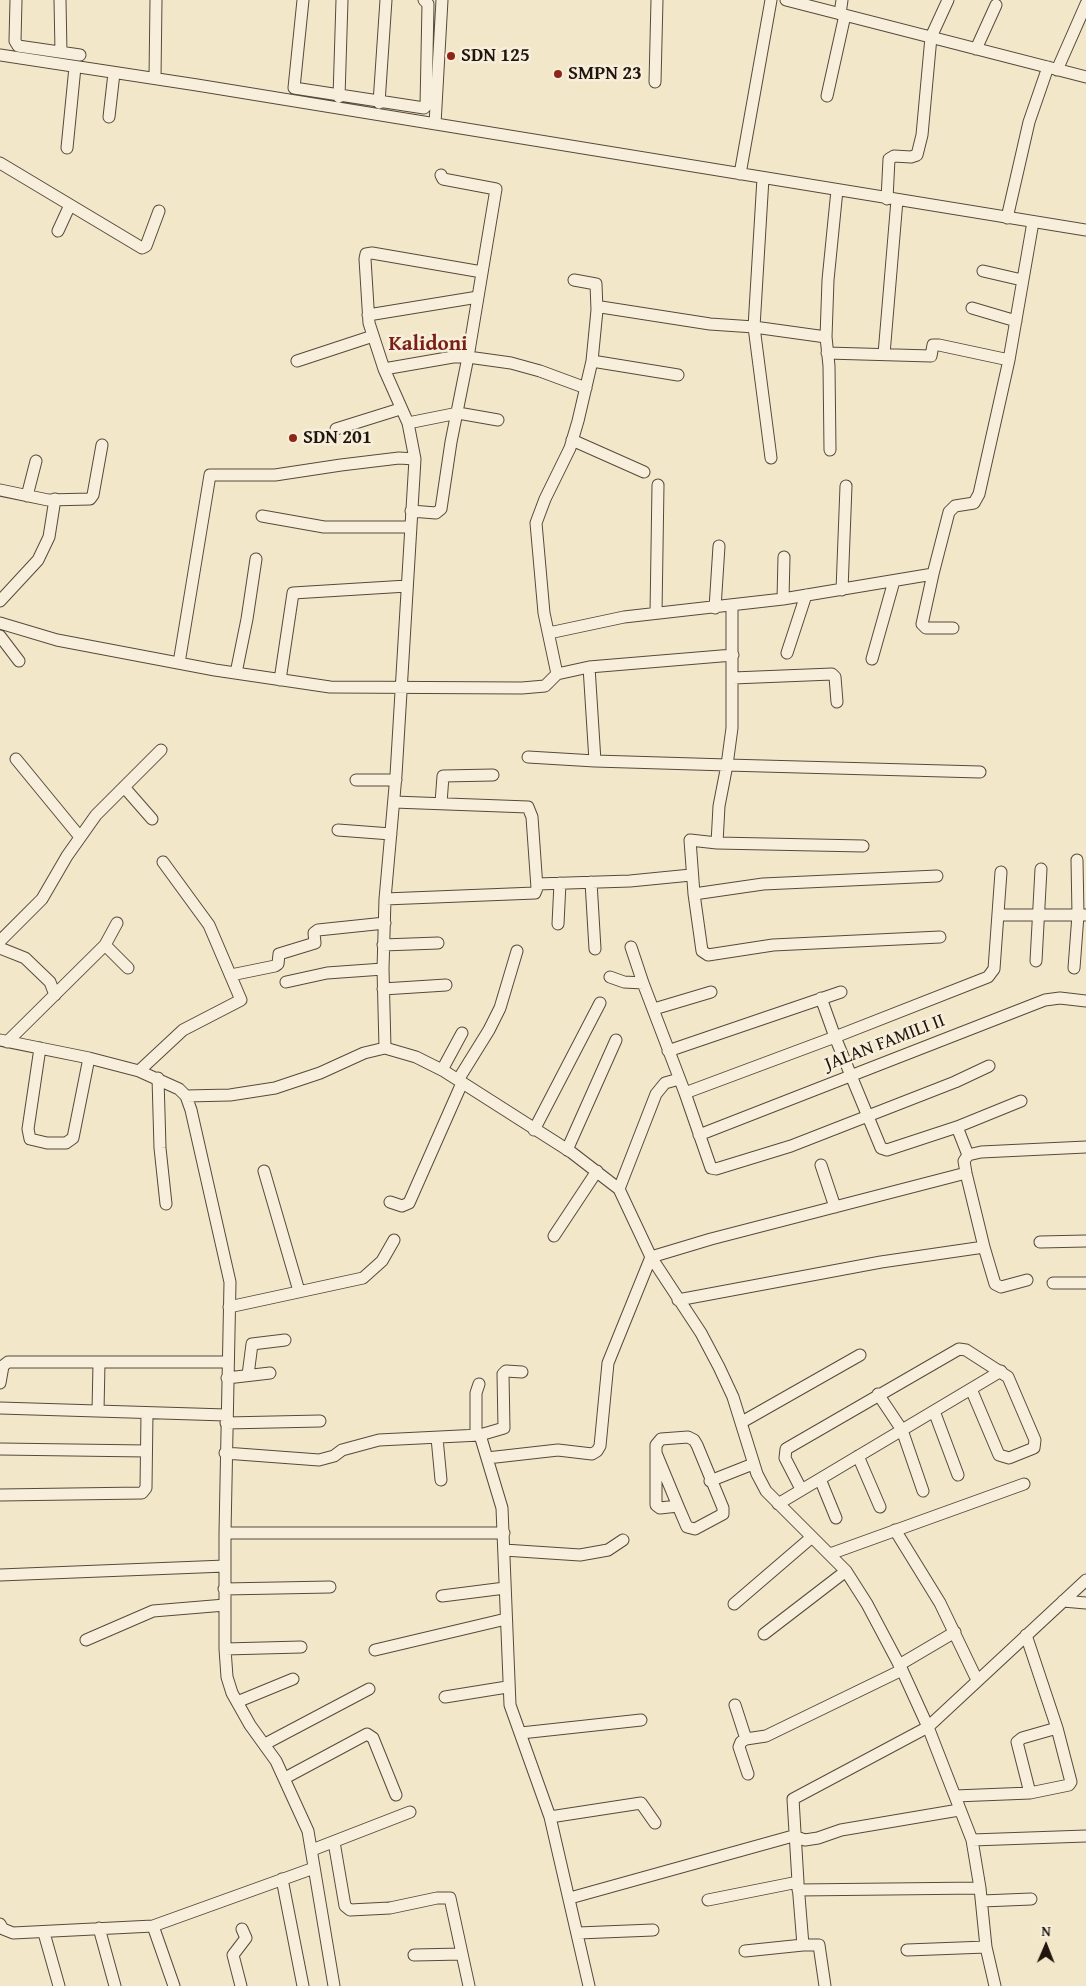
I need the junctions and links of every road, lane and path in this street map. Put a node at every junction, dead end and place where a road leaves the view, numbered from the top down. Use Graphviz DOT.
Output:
graph roads {
  1 [pos="16,0"];
  2 [pos="60,0"];
  3 [pos="156,0"];
  4 [pos="303,0"];
  5 [pos="342,0"];
  6 [pos="386,0"];
  7 [pos="424,0"];
  8 [pos="442,0"];
  9 [pos="657,0"];
  10 [pos="786,0"];
  11 [pos="842,0"];
  12 [pos="948,0"];
  13 [pos="770,2"];
  14 [pos="1086,4"];
  15 [pos="996,5"];
  16 [pos="843,14"];
  17 [pos="931,41"];
  18 [pos="976,49"];
  19 [pos="60,52"];
  20 [pos="0,55"];
  21 [pos="80,55"];
  22 [pos="75,67"];
  23 [pos="1049,70"];
  24 [pos="114,72"];
  25 [pos="1086,77"];
  26 [pos="155,78"];
  27 [pos="656,82"];
  28 [pos="827,96"];
  29 [pos="339,97"];
  30 [pos="380,103"];
  31 [pos="110,117"];
  32 [pos="435,124"];
  33 [pos="67,148"];
  34 [pos="0,164"];
  35 [pos="740,174"];
  36 [pos="441,175"];
  37 [pos="762,184"];
  38 [pos="836,196"];
  39 [pos="895,204"];
  40 [pos="70,205"];
  41 [pos="159,211"];
  42 [pos="1007,218"];
  43 [pos="1032,227"];
  44 [pos="1086,230"];
  45 [pos="58,231"];
  46 [pos="983,271"];
  47 [pos="482,272"];
  48 [pos="574,280"];
  49 [pos="1022,280"];
  50 [pos="478,297"];
  51 [pos="972,308"];
  52 [pos="597,310"];
  53 [pos="368,316"];
  54 [pos="1016,321"];
  55 [pos="754,327"];
  56 [pos="373,336"];
  57 [pos="826,337"];
  58 [pos="827,352"];
  59 [pos="884,354"];
  60 [pos="468,357"];
  61 [pos="1009,360"];
  62 [pos="297,361"];
  63 [pos="592,361"];
  64 [pos="384,369"];
  65 [pos="678,375"];
  66 [pos="586,388"];
  67 [pos="400,409"];
  68 [pos="458,413"];
  69 [pos="498,420"];
  70 [pos="408,423"];
  71 [pos="336,428"];
  72 [pos="572,440"];
  73 [pos="102,445"];
  74 [pos="830,450"];
  75 [pos="771,458"];
  76 [pos="415,459"];
  77 [pos="36,461"];
  78 [pos="644,472"];
  79 [pos="658,485"];
  80 [pos="846,486"];
  81 [pos="0,490"];
  82 [pos="27,496"];
  83 [pos="55,500"];
  84 [pos="411,511"];
  85 [pos="262,516"];
  86 [pos="410,527"];
  87 [pos="719,546"];
  88 [pos="784,557"];
  89 [pos="256,559"];
  90 [pos="933,574"];
  91 [pos="894,581"];
  92 [pos="406,586"];
  93 [pos="842,590"];
  94 [pos="806,595"];
  95 [pos="783,599"];
  96 [pos="0,602"];
  97 [pos="732,606"];
  98 [pos="715,608"];
  99 [pos="656,613"];
  100 [pos="0,623"];
  101 [pos="953,628"];
  102 [pos="549,633"];
  103 [pos="0,636"];
  104 [pos="786,653"];
  105 [pos="733,655"];
  106 [pos="872,659"];
  107 [pos="19,661"];
  108 [pos="179,663"];
  109 [pos="589,667"];
  110 [pos="236,673"];
  111 [pos="557,674"];
  112 [pos="733,678"];
  113 [pos="280,680"];
  114 [pos="402,688"];
  115 [pos="837,702"];
  116 [pos="161,750"];
  117 [pos="528,757"];
  118 [pos="16,758"];
  119 [pos="595,760"];
  120 [pos="727,765"];
  121 [pos="980,772"];
  122 [pos="493,775"];
  123 [pos="356,780"];
  124 [pos="396,780"];
  125 [pos="124,787"];
  126 [pos="394,802"];
  127 [pos="441,803"];
  128 [pos="152,819"];
  129 [pos="338,830"];
  130 [pos="391,834"];
  131 [pos="80,837"];
  132 [pos="716,843"];
  133 [pos="863,846"];
  134 [pos="1077,860"];
  135 [pos="163,862"];
  136 [pos="1041,869"];
  137 [pos="1001,872"];
  138 [pos="690,875"];
  139 [pos="936,876"];
  140 [pos="1082,878"];
  141 [pos="591,882"];
  142 [pos="560,883"];
  143 [pos="537,884"];
  144 [pos="694,894"];
  145 [pos="385,900"];
  146 [pos="998,915"];
  147 [pos="1039,915"];
  148 [pos="1082,915"];
  149 [pos="117,922"];
  150 [pos="384,923"];
  151 [pos="558,924"];
  152 [pos="940,938"];
  153 [pos="0,941"];
  154 [pos="438,943"];
  155 [pos="383,944"];
  156 [pos="105,945"];
  157 [pos="632,947"];
  158 [pos="0,948"];
  159 [pos="1081,948"];
  160 [pos="595,949"];
  161 [pos="517,951"];
  162 [pos="1036,961"];
  163 [pos="128,968"];
  164 [pos="1074,968"];
  165 [pos="383,969"];
  166 [pos="231,975"];
  167 [pos="610,977"];
  168 [pos="286,982"];
  169 [pos="643,983"];
  170 [pos="446,985"];
  171 [pos="383,989"];
  172 [pos="711,992"];
  173 [pos="841,992"];
  174 [pos="55,995"];
  175 [pos="821,998"];
  176 [pos="1086,1001"];
  177 [pos="600,1002"];
  178 [pos="654,1009"];
  179 [pos="462,1033"];
  180 [pos="835,1037"];
  181 [pos="616,1040"];
  182 [pos="2,1041"];
  183 [pos="40,1048"];
  184 [pos="385,1048"];
  185 [pos="668,1051"];
  186 [pos="89,1058"];
  187 [pos="989,1066"];
  188 [pos="139,1070"];
  189 [pos="442,1070"];
  190 [pos="849,1074"];
  191 [pos="158,1078"];
  192 [pos="679,1079"];
  193 [pos="460,1082"];
  194 [pos="685,1093"];
  195 [pos="186,1096"];
  196 [pos="1022,1101"];
  197 [pos="868,1116"];
  198 [pos="957,1127"];
  199 [pos="534,1130"];
  200 [pos="699,1135"];
  201 [pos="1086,1148"];
  202 [pos="567,1150"];
  203 [pos="968,1155"];
  204 [pos="820,1165"];
  205 [pos="264,1171"];
  206 [pos="597,1171"];
  207 [pos="966,1173"];
  208 [pos="619,1189"];
  209 [pos="390,1202"];
  210 [pos="166,1204"];
  211 [pos="835,1207"];
  212 [pos="554,1236"];
  213 [pos="394,1240"];
  214 [pos="1086,1241"];
  215 [pos="1040,1242"];
  216 [pos="984,1247"];
  217 [pos="651,1257"];
  218 [pos="1027,1280"];
  219 [pos="1053,1283"];
  220 [pos="1086,1283"];
  221 [pos="299,1291"];
  222 [pos="678,1300"];
  223 [pos="229,1307"];
  224 [pos="285,1340"];
  225 [pos="860,1355"];
  226 [pos="228,1362"];
  227 [pos="99,1363"];
  228 [pos="1001,1371"];
  229 [pos="522,1372"];
  230 [pos="270,1373"];
  231 [pos="248,1375"];
  232 [pos="227,1378"];
  233 [pos="0,1383"];
  234 [pos="479,1384"];
  235 [pos="971,1389"];
  236 [pos="878,1394"];
  237 [pos="0,1408"];
  238 [pos="98,1411"];
  239 [pos="934,1411"];
  240 [pos="146,1413"];
  241 [pos="226,1419"];
  242 [pos="320,1421"];
  243 [pos="742,1422"];
  244 [pos="902,1430"];
  245 [pos="478,1435"];
  246 [pos="437,1438"];
  247 [pos="0,1450"];
  248 [pos="146,1452"];
  249 [pos="225,1453"];
  250 [pos="656,1453"];
  251 [pos="858,1456"];
  252 [pos="487,1458"];
  253 [pos="753,1464"];
  254 [pos="958,1475"];
  255 [pos="820,1479"];
  256 [pos="441,1480"];
  257 [pos="710,1481"];
  258 [pos="1024,1484"];
  259 [pos="801,1490"];
  260 [pos="923,1491"];
  261 [pos="0,1495"];
  262 [pos="778,1504"];
  263 [pos="678,1506"];
  264 [pos="880,1507"];
  265 [pos="836,1518"];
  266 [pos="895,1530"];
  267 [pos="225,1533"];
  268 [pos="504,1533"];
  269 [pos="812,1537"];
  270 [pos="623,1540"];
  271 [pos="504,1550"];
  272 [pos="830,1554"];
  273 [pos="225,1566"];
  274 [pos="846,1571"];
  275 [pos="0,1575"];
  276 [pos="1086,1580"];
  277 [pos="330,1587"];
  278 [pos="505,1588"];
  279 [pos="224,1589"];
  280 [pos="442,1596"];
  281 [pos="1063,1601"];
  282 [pos="1086,1602"];
  283 [pos="734,1604"];
  284 [pos="225,1605"];
  285 [pos="506,1619"];
  286 [pos="955,1632"];
  287 [pos="764,1634"];
  288 [pos="1026,1635"];
  289 [pos="86,1640"];
  290 [pos="301,1647"];
  291 [pos="225,1649"];
  292 [pos="375,1650"];
  293 [pos="900,1668"];
  294 [pos="293,1679"];
  295 [pos="977,1680"];
  296 [pos="508,1687"];
  297 [pos="369,1689"];
  298 [pos="445,1697"];
  299 [pos="237,1702"];
  300 [pos="735,1705"];
  301 [pos="641,1720"];
  302 [pos="928,1727"];
  303 [pos="1057,1728"];
  304 [pos="521,1733"];
  305 [pos="746,1739"];
  306 [pos="265,1744"];
  307 [pos="748,1774"];
  308 [pos="285,1778"];
  309 [pos="1030,1792"];
  310 [pos="396,1794"];
  311 [pos="955,1796"];
  312 [pos="959,1810"];
  313 [pos="410,1812"];
  314 [pos="550,1817"];
  315 [pos="655,1823"];
  316 [pos="793,1836"];
  317 [pos="1086,1836"];
  318 [pos="972,1840"];
  319 [pos="334,1842"];
  320 [pos="312,1850"];
  321 [pos="314,1868"];
  322 [pos="282,1880"];
  323 [pos="798,1886"];
  324 [pos="980,1888"];
  325 [pos="570,1898"];
  326 [pos="1031,1899"];
  327 [pos="708,1900"];
  328 [pos="982,1901"];
  329 [pos="0,1924"];
  330 [pos="153,1926"];
  331 [pos="99,1928"];
  332 [pos="242,1929"];
  333 [pos="653,1930"];
  334 [pos="44,1932"];
  335 [pos="578,1933"];
  336 [pos="803,1945"];
  337 [pos="986,1947"];
  338 [pos="906,1950"];
  339 [pos="745,1951"];
  340 [pos="462,1954"];
  341 [pos="414,1955"];
  342 [pos="59,1986"];
  343 [pos="115,1986"];
  344 [pos="174,1986"];
  345 [pos="241,1986"];
  346 [pos="303,1986"];
  347 [pos="334,1986"];
  348 [pos="469,1986"];
  349 [pos="589,1986"];
  350 [pos="825,1986"];
  351 [pos="995,1986"];
  1 -- 19 [label="street"];
  2 -- 19 [label="street"];
  3 -- 26 [label="street"];
  4 -- 29 [label="street"];
  5 -- 29 [label="street"];
  6 -- 30 [label="street"];
  7 -- 30 [label="street"];
  8 -- 32 [label="street"];
  9 -- 27 [label="street"];
  10 -- 16 [label="street"];
  11 -- 16 [label="street"];
  12 -- 17 [label="street"];
  13 -- 35 [label="street"];
  14 -- 23 [label="street"];
  15 -- 18 [label="street"];
  16 -- 17 [label="street"];
  16 -- 28 [label="street"];
  17 -- 18 [label="street"];
  17 -- 39 [label="street"];
  18 -- 23 [label="street"];
  19 -- 21 [label="street"];
  20 -- 22 [label="street"];
  22 -- 24 [label="street"];
  22 -- 33 [label="street"];
  23 -- 25 [label="street"];
  23 -- 42 [label="street"];
  24 -- 26 [label="street"];
  24 -- 31 [label="street"];
  26 -- 32 [label="street"];
  29 -- 30 [label="street"];
  32 -- 35 [label="street"];
  34 -- 40 [label="street"];
  35 -- 37 [label="street"];
  36 -- 47 [label="street"];
  37 -- 38 [label="street"];
  37 -- 55 [label="street"];
  38 -- 39 [label="street"];
  38 -- 57 [label="street"];
  39 -- 42 [label="street"];
  39 -- 59 [label="street"];
  40 -- 41 [label="street"];
  40 -- 45 [label="street"];
  42 -- 43 [label="street"];
  43 -- 44 [label="street"];
  43 -- 49 [label="street"];
  46 -- 49 [label="street"];
  47 -- 50 [label="street"];
  47 -- 53 [label="street"];
  48 -- 52 [label="street"];
  49 -- 54 [label="street"];
  50 -- 53 [label="street"];
  50 -- 60 [label="street"];
  51 -- 54 [label="street"];
  52 -- 55 [label="street"];
  52 -- 63 [label="street"];
  53 -- 56 [label="street"];
  54 -- 61 [label="street"];
  55 -- 57 [label="street"];
  55 -- 75 [label="street"];
  56 -- 62 [label="street"];
  56 -- 64 [label="street"];
  57 -- 58 [label="street"];
  58 -- 59 [label="street"];
  58 -- 74 [label="street"];
  59 -- 61 [label="street"];
  60 -- 64 [label="street"];
  60 -- 66 [label="street"];
  60 -- 68 [label="street"];
  61 -- 90 [label="street"];
  63 -- 65 [label="street"];
  63 -- 66 [label="street"];
  64 -- 67 [label="street"];
  66 -- 72 [label="street"];
  67 -- 70 [label="street"];
  67 -- 71 [label="street"];
  68 -- 69 [label="street"];
  68 -- 70 [label="street"];
  68 -- 84 [label="street"];
  70 -- 76 [label="street"];
  72 -- 78 [label="street"];
  72 -- 102 [label="street"];
  73 -- 83 [label="street"];
  76 -- 84 [label="street"];
  76 -- 108 [label="street"];
  77 -- 82 [label="street"];
  79 -- 99 [label="street"];
  80 -- 93 [label="street"];
  81 -- 82 [label="street"];
  82 -- 83 [label="street"];
  83 -- 96 [label="street"];
  84 -- 86 [label="street"];
  85 -- 86 [label="street"];
  86 -- 92 [label="street"];
  87 -- 98 [label="street"];
  88 -- 95 [label="street"];
  89 -- 110 [label="street"];
  90 -- 91 [label="street"];
  90 -- 101 [label="street"];
  91 -- 93 [label="street"];
  91 -- 106 [label="street"];
  92 -- 113 [label="street"];
  92 -- 114 [label="street"];
  93 -- 94 [label="street"];
  94 -- 95 [label="street"];
  94 -- 104 [label="street"];
  95 -- 97 [label="street"];
  97 -- 98 [label="street"];
  97 -- 105 [label="street"];
  98 -- 99 [label="street"];
  99 -- 102 [label="street"];
  100 -- 108 [label="street"];
  102 -- 111 [label="street"];
  103 -- 107 [label="street"];
  105 -- 109 [label="street"];
  105 -- 112 [label="street"];
  108 -- 110 [label="street"];
  109 -- 111 [label="street"];
  109 -- 119 [label="street"];
  110 -- 113 [label="street"];
  111 -- 114 [label="street"];
  112 -- 115 [label="street"];
  112 -- 120 [label="street"];
  113 -- 114 [label="street"];
  114 -- 124 [label="street"];
  116 -- 125 [label="street"];
  117 -- 119 [label="street"];
  118 -- 131 [label="street"];
  119 -- 120 [label="street"];
  120 -- 121 [label="street"];
  120 -- 132 [label="street"];
  122 -- 127 [label="street"];
  123 -- 124 [label="street"];
  124 -- 126 [label="street"];
  125 -- 128 [label="street"];
  125 -- 131 [label="street"];
  126 -- 127 [label="street"];
  126 -- 130 [label="street"];
  127 -- 143 [label="street"];
  129 -- 130 [label="street"];
  130 -- 145 [label="street"];
  131 -- 153 [label="street"];
  132 -- 133 [label="street"];
  132 -- 138 [label="street"];
  134 -- 140 [label="street"];
  135 -- 166 [label="street"];
  136 -- 147 [label="street"];
  137 -- 146 [label="street"];
  138 -- 141 [label="street"];
  138 -- 144 [label="street"];
  139 -- 144 [label="street"];
  140 -- 148 [label="street"];
  141 -- 142 [label="street"];
  141 -- 160 [label="street"];
  142 -- 143 [label="street"];
  142 -- 151 [label="street"];
  143 -- 145 [label="street"];
  144 -- 152 [label="street"];
  145 -- 150 [label="street"];
  146 -- 147 [label="street"];
  146 -- 180 [label="street"];
  147 -- 148 [label="street"];
  147 -- 162 [label="street"];
  148 -- 159 [label="street"];
  149 -- 156 [label="street"];
  150 -- 155 [label="street"];
  150 -- 166 [label="street"];
  154 -- 155 [label="street"];
  155 -- 165 [label="street"];
  156 -- 163 [label="street"];
  156 -- 174 [label="street"];
  157 -- 169 [label="street"];
  158 -- 174 [label="street"];
  159 -- 164 [label="street"];
  161 -- 193 [label="street"];
  165 -- 168 [label="street"];
  165 -- 171 [label="street"];
  166 -- 188 [label="street"];
  167 -- 169 [label="street"];
  169 -- 178 [label="street"];
  170 -- 171 [label="street"];
  171 -- 184 [label="street"];
  172 -- 178 [label="street"];
  173 -- 175 [label="street"];
  174 -- 182 [label="street"];
  175 -- 180 [label="street"];
  175 -- 185 [label="street"];
  176 -- 190 [label="street, JALAN FAMILI II"];
  177 -- 199 [label="street"];
  178 -- 185 [label="street"];
  179 -- 189 [label="street"];
  180 -- 190 [label="street"];
  180 -- 194 [label="street"];
  181 -- 202 [label="street"];
  182 -- 183 [label="street"];
  183 -- 186 [label="street"];
  183 -- 186 [label="street"];
  184 -- 189 [label="street"];
  184 -- 195 [label="street"];
  185 -- 192 [label="street"];
  186 -- 188 [label="street"];
  187 -- 197 [label="street"];
  188 -- 191 [label="street"];
  189 -- 193 [label="street"];
  190 -- 197 [label="street"];
  190 -- 200 [label="street, JALAN FAMILI II"];
  191 -- 195 [label="street"];
  191 -- 210 [label="street"];
  192 -- 194 [label="street"];
  192 -- 208 [label="street"];
  193 -- 199 [label="street"];
  193 -- 209 [label="street"];
  194 -- 200 [label="street"];
  195 -- 223 [label="street"];
  196 -- 198 [label="street"];
  197 -- 198 [label="street"];
  197 -- 200 [label="street"];
  198 -- 203 [label="street"];
  199 -- 202 [label="street"];
  201 -- 203 [label="street"];
  202 -- 206 [label="street"];
  203 -- 207 [label="street"];
  204 -- 211 [label="street"];
  205 -- 221 [label="street"];
  206 -- 208 [label="street"];
  206 -- 212 [label="street"];
  207 -- 211 [label="street"];
  207 -- 216 [label="street"];
  208 -- 217 [label="street"];
  211 -- 217 [label="street"];
  213 -- 221 [label="street"];
  214 -- 215 [label="street"];
  216 -- 218 [label="street"];
  216 -- 222 [label="street"];
  217 -- 222 [label="street"];
  217 -- 252 [label="street"];
  219 -- 220 [label="street"];
  221 -- 223 [label="street"];
  222 -- 243 [label="street"];
  223 -- 226 [label="street"];
  224 -- 231 [label="street"];
  225 -- 243 [label="street"];
  226 -- 227 [label="street"];
  226 -- 232 [label="street"];
  227 -- 233 [label="street"];
  227 -- 238 [label="street"];
  228 -- 235 [label="street"];
  228 -- 235 [label="street"];
  228 -- 236 [label="street"];
  229 -- 245 [label="street"];
  230 -- 231 [label="street"];
  231 -- 232 [label="street"];
  232 -- 241 [label="street"];
  234 -- 245 [label="street"];
  235 -- 239 [label="street"];
  236 -- 244 [label="street"];
  236 -- 259 [label="street"];
  237 -- 238 [label="street"];
  238 -- 240 [label="street"];
  239 -- 244 [label="street"];
  239 -- 254 [label="street"];
  240 -- 241 [label="street"];
  240 -- 248 [label="street"];
  241 -- 242 [label="street"];
  241 -- 249 [label="street"];
  243 -- 253 [label="street"];
  244 -- 251 [label="street"];
  244 -- 260 [label="street"];
  245 -- 246 [label="street"];
  245 -- 252 [label="street"];
  246 -- 249 [label="street"];
  246 -- 256 [label="street"];
  247 -- 248 [label="street"];
  248 -- 261 [label="street"];
  249 -- 267 [label="street"];
  250 -- 257 [label="street"];
  250 -- 263 [label="street"];
  250 -- 263 [label="street"];
  251 -- 255 [label="street"];
  251 -- 264 [label="street"];
  252 -- 268 [label="street"];
  253 -- 257 [label="street"];
  253 -- 262 [label="street"];
  255 -- 259 [label="street"];
  255 -- 265 [label="street"];
  257 -- 263 [label="street"];
  258 -- 266 [label="street"];
  259 -- 262 [label="street"];
  262 -- 269 [label="street"];
  266 -- 272 [label="street"];
  266 -- 286 [label="street"];
  267 -- 268 [label="street"];
  267 -- 273 [label="street"];
  268 -- 271 [label="street"];
  269 -- 272 [label="street"];
  269 -- 283 [label="street"];
  270 -- 271 [label="street"];
  271 -- 278 [label="street"];
  272 -- 274 [label="street"];
  273 -- 275 [label="street"];
  273 -- 279 [label="street"];
  274 -- 287 [label="street"];
  274 -- 293 [label="street"];
  276 -- 281 [label="street"];
  277 -- 279 [label="street"];
  278 -- 280 [label="street"];
  278 -- 285 [label="street"];
  279 -- 284 [label="street"];
  281 -- 282 [label="street"];
  281 -- 288 [label="street"];
  284 -- 289 [label="street"];
  284 -- 291 [label="street"];
  285 -- 292 [label="street"];
  285 -- 296 [label="street"];
  286 -- 293 [label="street"];
  286 -- 295 [label="street"];
  288 -- 295 [label="street"];
  288 -- 303 [label="street"];
  290 -- 291 [label="street"];
  291 -- 299 [label="street"];
  293 -- 302 [label="street"];
  293 -- 305 [label="street"];
  294 -- 299 [label="street"];
  295 -- 302 [label="street"];
  296 -- 298 [label="street"];
  296 -- 304 [label="street"];
  297 -- 306 [label="street"];
  299 -- 306 [label="street"];
  300 -- 305 [label="street"];
  301 -- 304 [label="street"];
  302 -- 311 [label="street"];
  302 -- 316 [label="street"];
  303 -- 309 [label="street"];
  303 -- 309 [label="street"];
  304 -- 314 [label="street"];
  305 -- 307 [label="street"];
  306 -- 308 [label="street"];
  308 -- 310 [label="street"];
  308 -- 320 [label="street"];
  309 -- 311 [label="street"];
  311 -- 312 [label="street"];
  312 -- 316 [label="street"];
  312 -- 318 [label="street"];
  313 -- 319 [label="street"];
  314 -- 315 [label="street"];
  314 -- 325 [label="street"];
  316 -- 323 [label="street"];
  316 -- 325 [label="street"];
  317 -- 318 [label="street"];
  318 -- 324 [label="street"];
  319 -- 320 [label="street"];
  319 -- 340 [label="street"];
  320 -- 321 [label="street"];
  321 -- 322 [label="street"];
  321 -- 347 [label="street"];
  322 -- 330 [label="street"];
  322 -- 346 [label="street"];
  323 -- 324 [label="street"];
  323 -- 327 [label="street"];
  323 -- 336 [label="street"];
  324 -- 328 [label="street"];
  325 -- 335 [label="street"];
  326 -- 328 [label="street"];
  328 -- 337 [label="street"];
  329 -- 334 [label="street"];
  330 -- 331 [label="street"];
  330 -- 344 [label="street"];
  331 -- 334 [label="street"];
  331 -- 343 [label="street"];
  332 -- 345 [label="street"];
  333 -- 335 [label="street"];
  334 -- 342 [label="street"];
  335 -- 349 [label="street"];
  336 -- 339 [label="street"];
  336 -- 350 [label="street"];
  337 -- 338 [label="street"];
  337 -- 351 [label="street"];
  340 -- 341 [label="street"];
  340 -- 348 [label="street"];
}
